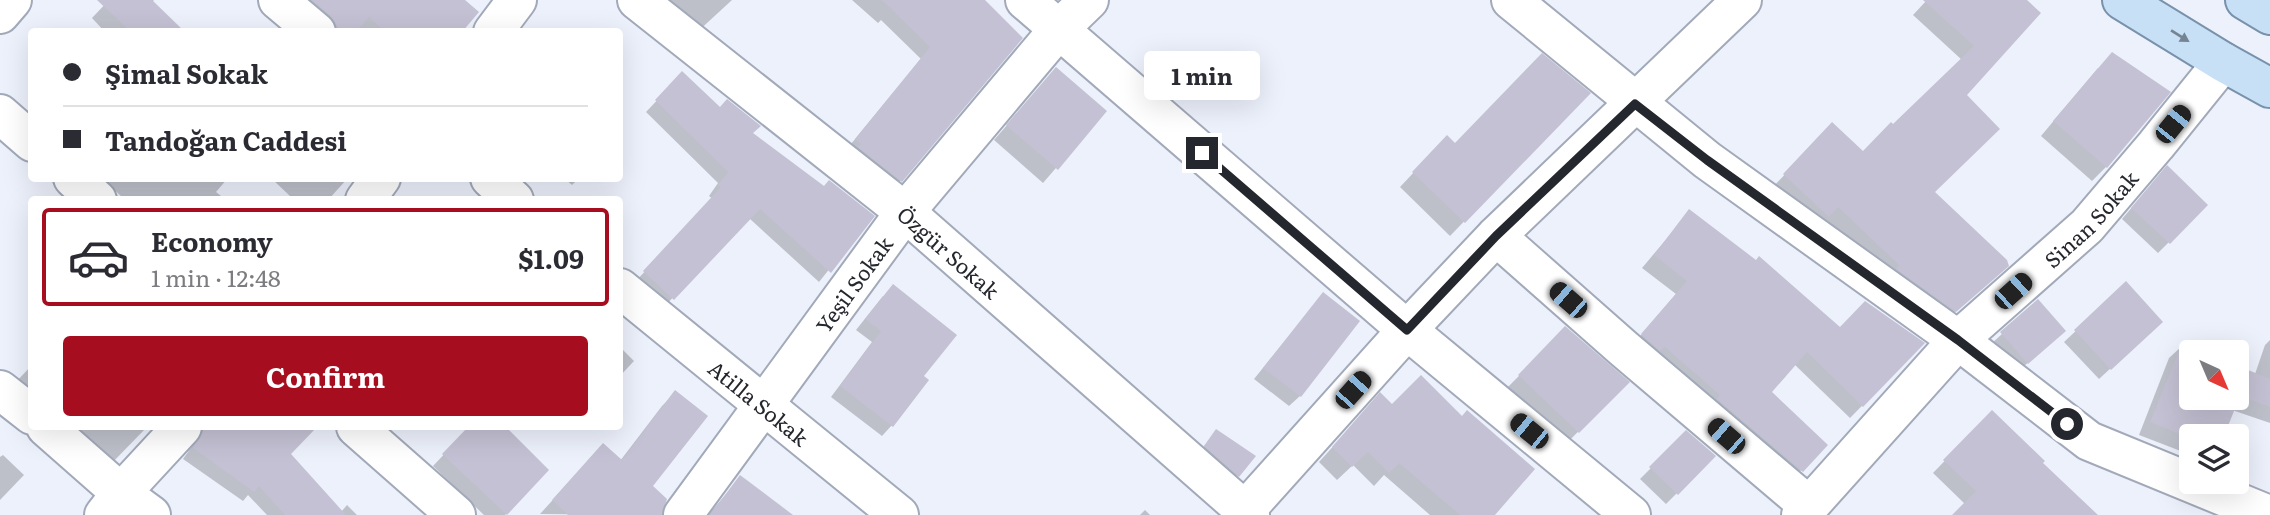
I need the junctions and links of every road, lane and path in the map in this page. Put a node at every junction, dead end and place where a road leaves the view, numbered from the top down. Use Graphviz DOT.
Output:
graph roads {
  1 [pos="12,0"];
  2 [pos="278,0"];
  3 [pos="517,0"];
  4 [pos="637,0"];
  5 [pos="1025,0"];
  6 [pos="1089,0"];
  7 [pos="1511,0"];
  8 [pos="1742,0"];
  9 [pos="2122,0"];
  10 [pos="2245,0"];
  11 [pos="0,15"];
  12 [pos="2270,15"];
  13 [pos="311,28"];
  14 [pos="496,28"];
  15 [pos="1059,29"];
  16 [pos="2223,62"];
  17 [pos="2270,88"];
  18 [pos="1635,104"];
  19 [pos="0,114"];
  20 [pos="28,138"];
  21 [pos="77,182"];
  22 [pos="494,182"];
  23 [pos="93,196"];
  24 [pos="510,196"];
  25 [pos="905,212"];
  26 [pos="1496,236"];
  27 [pos="623,290"];
  28 [pos="1407,330"];
  29 [pos="1958,340"];
  30 [pos="0,390"];
  31 [pos="765,406"];
  32 [pos="28,412"];
  33 [pos="49,430"];
  34 [pos="180,430"];
  35 [pos="359,430"];
  36 [pos="125,508"];
  37 [pos="1805,511"];
  38 [pos="1245,513"];
  39 [pos="456,515"];
  40 [pos="683,515"];
  41 [pos="899,515"];
  42 [pos="1631,515"];
  43 [pos="2269,515"];
  1 -- 11 [label="street"];
  2 -- 13 [label="street"];
  3 -- 14 [label="street"];
  4 -- 25 [label="street, Özgür Sokak"];
  5 -- 15 [label="street"];
  6 -- 15 [label="street, Yeşil Sokak"];
  7 -- 18 [label="street"];
  8 -- 18 [label="street"];
  9 -- 16 [label="main road, one-way"];
  10 -- 12 [label="main road"];
  15 -- 25 [label="street, Yeşil Sokak"];
  15 -- 28 [label="street"];
  16 -- 17 [label="main road"];
  16 -- 29 [label="street, Sinan Sokak"];
  18 -- 26 [label="street"];
  18 -- 29 [label="street"];
  19 -- 20 [label="street"];
  21 -- 23 [label="street"];
  22 -- 24 [label="street"];
  25 -- 31 [label="street, Yeşil Sokak"];
  25 -- 38 [label="street, Özgür Sokak"];
  26 -- 28 [label="street"];
  26 -- 37 [label="street"];
  27 -- 31 [label="street, Atilla Sokak"];
  28 -- 38 [label="street"];
  28 -- 42 [label="street"];
  29 -- 37 [label="street, Sinan Sokak"];
  29 -- 43 [label="street"];
  30 -- 32 [label="street"];
  31 -- 40 [label="street, Yeşil Sokak"];
  31 -- 41 [label="street, Atilla Sokak"];
  33 -- 36 [label="street"];
  34 -- 36 [label="street"];
  35 -- 39 [label="street"];
}
